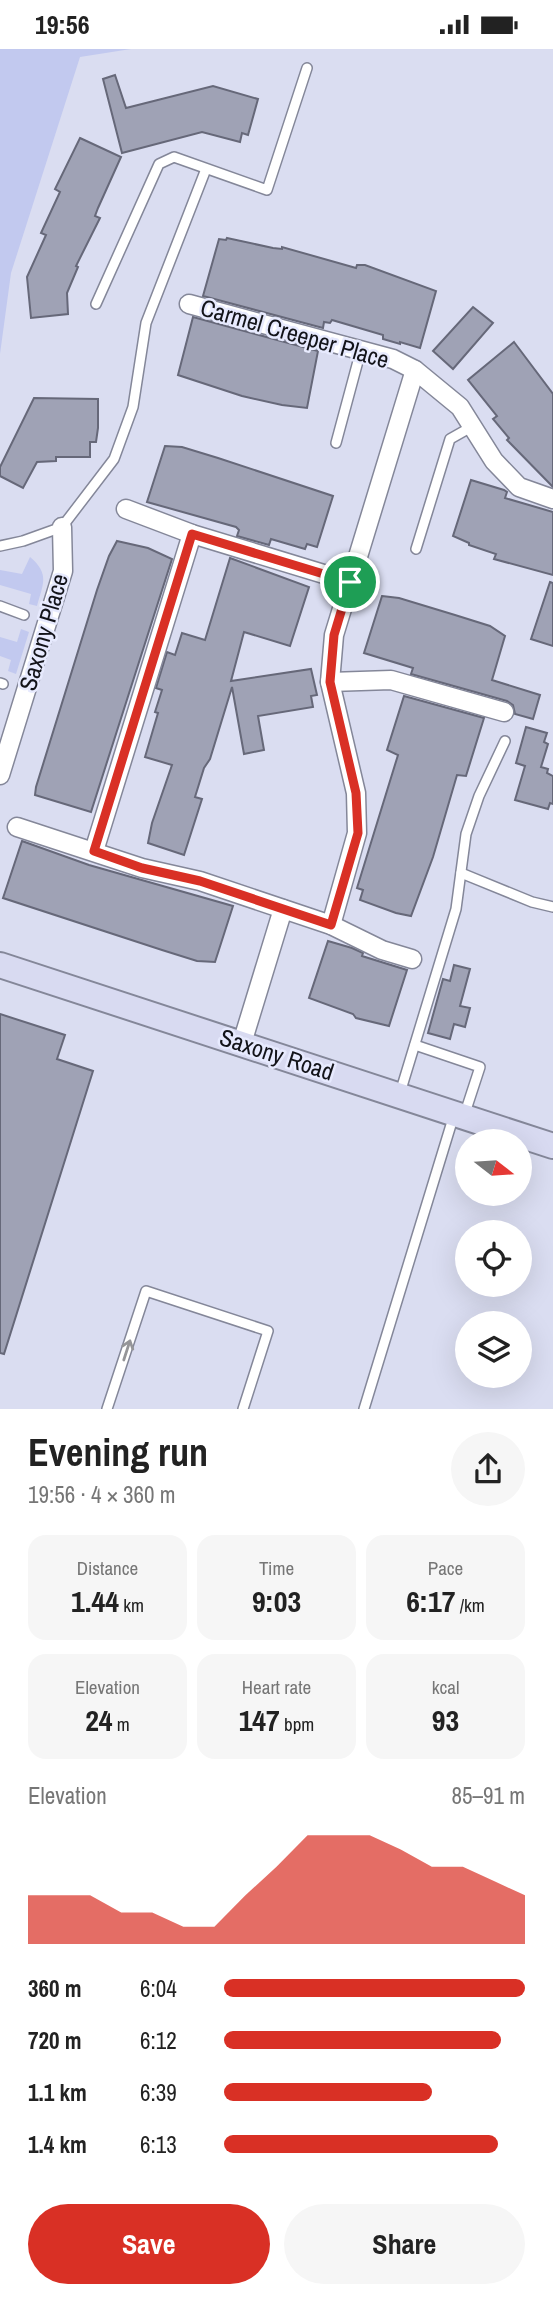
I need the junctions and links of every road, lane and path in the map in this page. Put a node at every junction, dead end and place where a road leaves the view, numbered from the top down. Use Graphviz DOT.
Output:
graph roads {
  1 [pos="307,68"];
  2 [pos="206,169"];
  3 [pos="96,304"];
  4 [pos="189,304"];
  5 [pos="360,350"];
  6 [pos="415,370"];
  7 [pos="473,426"];
  8 [pos="336,443"];
  9 [pos="553,499"];
  10 [pos="126,509"];
  11 [pos="62,527"];
  12 [pos="192,534"];
  13 [pos="0,546"];
  14 [pos="416,549"];
  15 [pos="350,582"];
  16 [pos="0,606"];
  17 [pos="24,615"];
  18 [pos="330,682"];
  19 [pos="504,712"];
  20 [pos="505,741"];
  21 [pos="0,775"];
  22 [pos="17,827"];
  23 [pos="94,851"];
  24 [pos="461,873"];
  25 [pos="553,907"];
  26 [pos="283,909"];
  27 [pos="331,925"];
  28 [pos="412,959"];
  29 [pos="0,965"];
  30 [pos="242,1043"];
  31 [pos="415,1045"];
  32 [pos="400,1095"];
  33 [pos="459,1114"];
  34 [pos="553,1146"];
  35 [pos="107,1409"];
  36 [pos="243,1409"];
  37 [pos="364,1409"];
  1 -- 2 [label="lane"];
  2 -- 3 [label="lane"];
  2 -- 11 [label="lane"];
  4 -- 5 [label="street, Carmel Creeper Place"];
  5 -- 6 [label="street, Carmel Creeper Place"];
  5 -- 8 [label="lane"];
  6 -- 7 [label="street, Carmel Creeper Place"];
  6 -- 15 [label="street"];
  7 -- 9 [label="street, Carmel Creeper Place"];
  7 -- 14 [label="lane"];
  10 -- 12 [label="street"];
  11 -- 13 [label="lane"];
  11 -- 21 [label="street, Saxony Place"];
  12 -- 15 [label="street"];
  12 -- 23 [label="street"];
  15 -- 18 [label="street"];
  16 -- 17 [label="lane"];
  18 -- 19 [label="street"];
  18 -- 27 [label="street"];
  20 -- 24 [label="lane"];
  22 -- 23 [label="street"];
  23 -- 26 [label="street"];
  24 -- 25 [label="lane"];
  24 -- 31 [label="lane"];
  26 -- 27 [label="street"];
  26 -- 30 [label="street"];
  27 -- 28 [label="street"];
  29 -- 30 [label="street, Saxony Road"];
  30 -- 32 [label="street, Saxony Road"];
  31 -- 32 [label="lane"];
  31 -- 33 [label="lane"];
  32 -- 33 [label="street, Saxony Road"];
  33 -- 34 [label="street, Saxony Road"];
  33 -- 37 [label="lane"];
  35 -- 36 [label="lane, one-way"];
}
